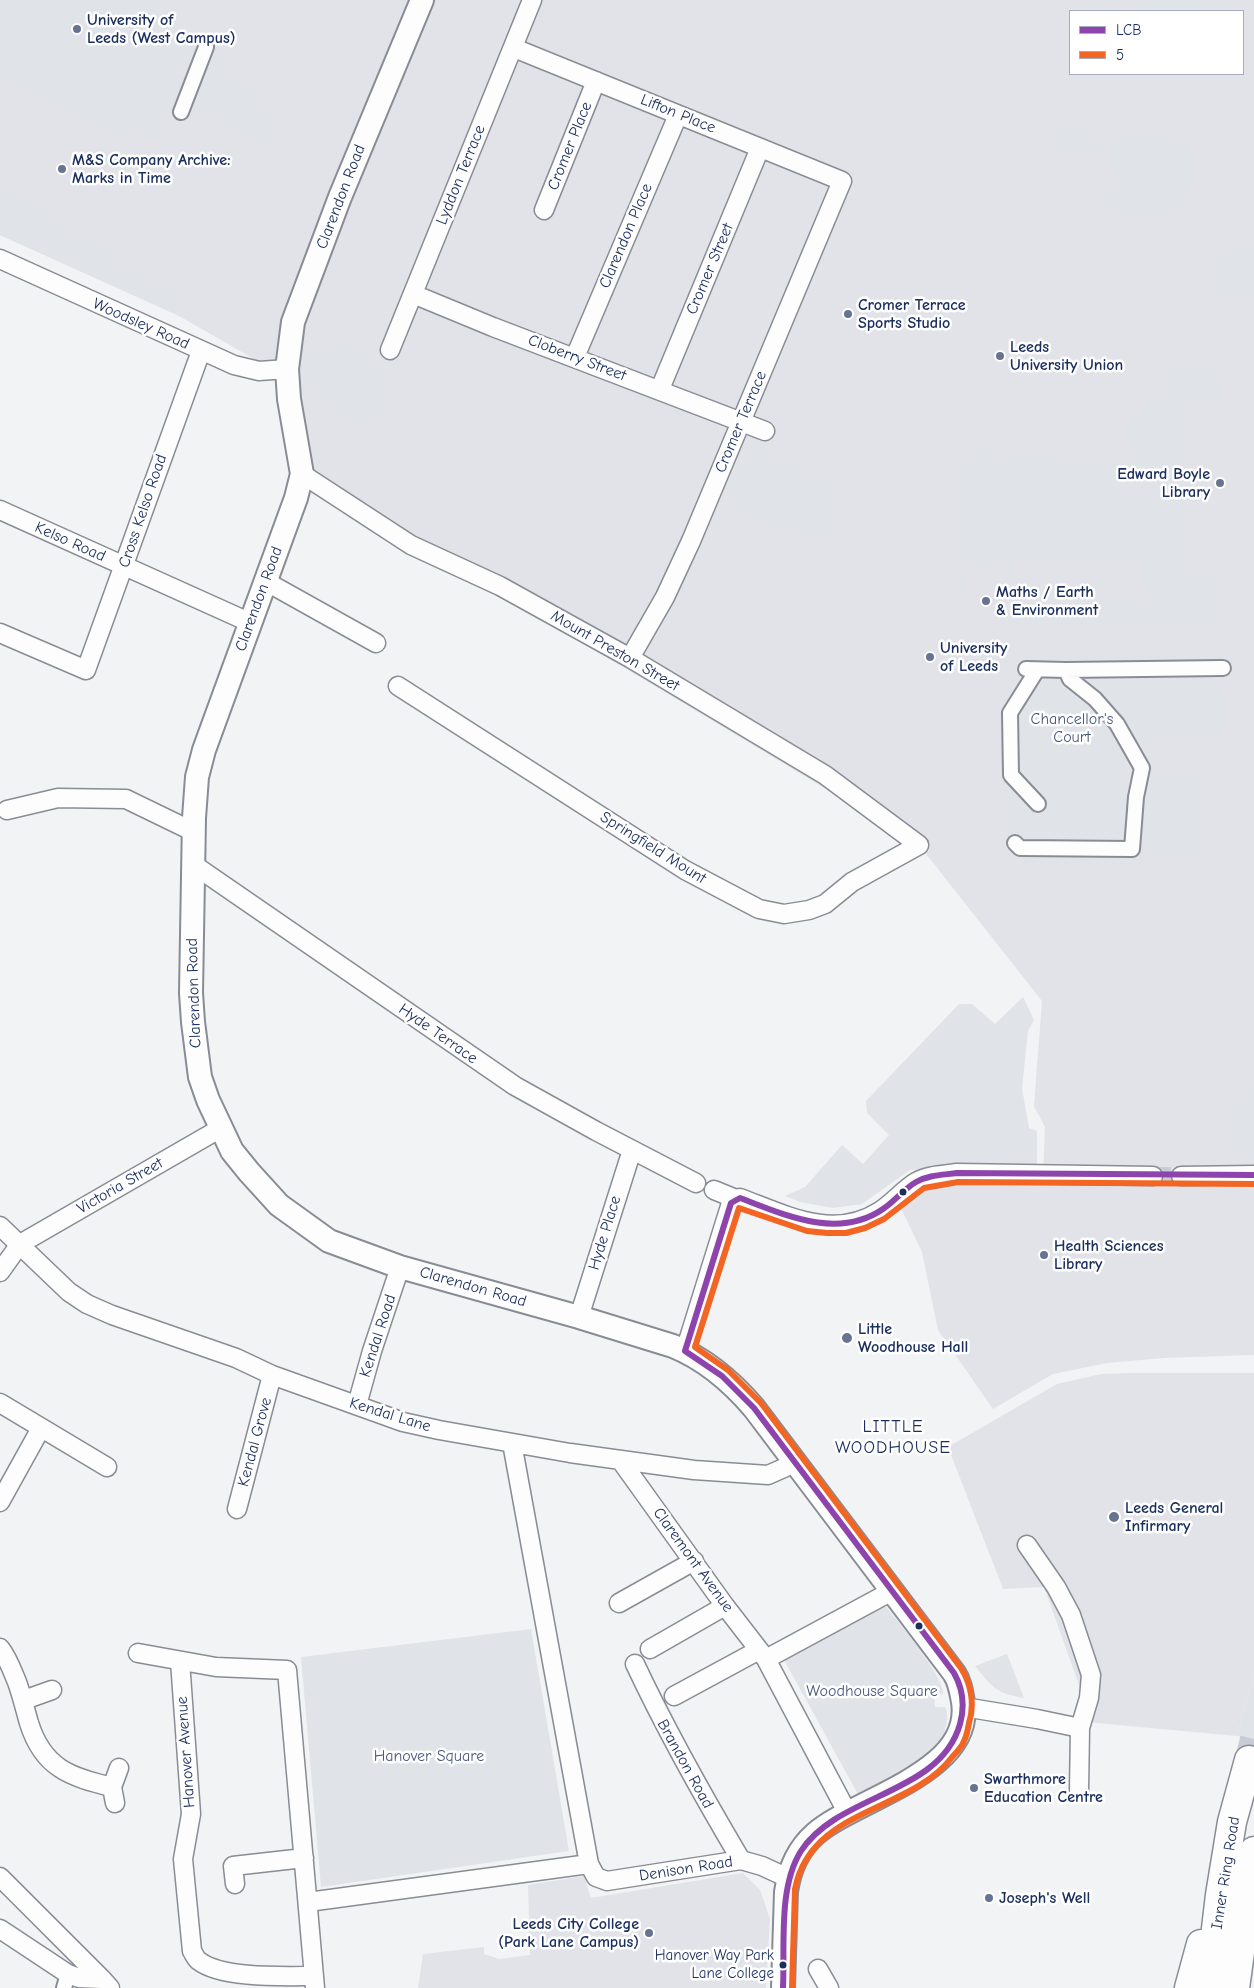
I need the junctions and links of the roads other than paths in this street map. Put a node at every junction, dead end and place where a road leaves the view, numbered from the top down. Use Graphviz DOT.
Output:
graph roads {
  1 [pos="422,0"];
  2 [pos="532,0"];
  3 [pos="206,47"];
  4 [pos="514,48"];
  5 [pos="596,81"];
  6 [pos="181,112"];
  7 [pos="678,114"];
  8 [pos="760,148"];
  9 [pos="842,181"];
  10 [pos="544,210"];
  11 [pos="0,259"];
  12 [pos="413,294"];
  13 [pos="390,350"];
  14 [pos="201,351"];
  15 [pos="575,357"];
  16 [pos="287,369"];
  17 [pos="660,390"];
  18 [pos="740,422"];
  19 [pos="765,431"];
  20 [pos="302,474"];
  21 [pos="0,510"];
  22 [pos="124,567"];
  23 [pos="265,581"];
  24 [pos="251,622"];
  25 [pos="0,633"];
  26 [pos="376,643"];
  27 [pos="630,658"];
  28 [pos="1223,668"];
  29 [pos="1066,670"];
  30 [pos="398,686"];
  31 [pos="1038,804"];
  32 [pos="7,810"];
  33 [pos="194,832"];
  34 [pos="1015,843"];
  35 [pos="919,845"];
  36 [pos="194,865"];
  37 [pos="221,1128"];
  38 [pos="632,1150"];
  39 [pos="1254,1175"];
  40 [pos="1153,1176"];
  41 [pos="1181,1176"];
  42 [pos="696,1183"];
  43 [pos="714,1190"];
  44 [pos="736,1199"];
  45 [pos="0,1226"];
  46 [pos="20,1244"];
  47 [pos="400,1267"];
  48 [pos="0,1272"];
  49 [pos="579,1317"];
  50 [pos="686,1352"];
  51 [pos="272,1374"];
  52 [pos="0,1403"];
  53 [pos="357,1406"];
  54 [pos="41,1428"];
  55 [pos="512,1442"];
  56 [pos="621,1461"];
  57 [pos="795,1463"];
  58 [pos="107,1467"];
  59 [pos="0,1502"];
  60 [pos="237,1509"];
  61 [pos="1027,1545"];
  62 [pos="694,1562"];
  63 [pos="892,1591"];
  64 [pos="619,1603"];
  65 [pos="725,1606"];
  66 [pos="0,1648"];
  67 [pos="650,1649"];
  68 [pos="138,1653"];
  69 [pos="762,1654"];
  70 [pos="180,1661"];
  71 [pos="634,1664"];
  72 [pos="52,1690"];
  73 [pos="674,1696"];
  74 [pos="24,1700"];
  75 [pos="964,1707"];
  76 [pos="1080,1728"];
  77 [pos="1249,1760"];
  78 [pos="119,1768"];
  79 [pos="1080,1792"];
  80 [pos="847,1812"];
  81 [pos="1254,1851"];
  82 [pos="304,1858"];
  83 [pos="741,1860"];
  84 [pos="589,1864"];
  85 [pos="0,1877"];
  86 [pos="788,1878"];
  87 [pos="235,1884"];
  88 [pos="1220,1895"];
  89 [pos="308,1902"];
  90 [pos="0,1929"];
  91 [pos="1241,1939"];
  92 [pos="818,1969"];
  93 [pos="66,1981"];
  94 [pos="315,1982"];
  95 [pos="106,1984"];
  96 [pos="783,1988"];
  97 [pos="829,1988"];
  98 [pos="1189,1988"];
  99 [pos="1209,1988"];
  100 [pos="1234,1988"];
  101 [pos="1253,1988"];
  1 -- 16 [label="street, Clarendon Road"];
  2 -- 4 [label="street, Lyddon Terrace"];
  3 -- 6 [label="street"];
  4 -- 5 [label="street, Lifton Place"];
  4 -- 12 [label="street, Lyddon Terrace"];
  5 -- 7 [label="street, Lifton Place"];
  5 -- 10 [label="street, Cromer Place"];
  7 -- 8 [label="street, Lifton Place"];
  7 -- 15 [label="street, Clarendon Place"];
  8 -- 9 [label="street, Lifton Place"];
  8 -- 17 [label="street, Cromer Street"];
  9 -- 18 [label="street, Cromer Terrace"];
  11 -- 14 [label="street, Woodsley Road"];
  12 -- 13 [label="street, Lyddon Terrace"];
  12 -- 15 [label="street, Cloberry Street"];
  14 -- 16 [label="street, Woodsley Road"];
  14 -- 22 [label="street, Cross Kelso Road"];
  15 -- 17 [label="street, Cloberry Street"];
  16 -- 20 [label="street, Clarendon Road"];
  17 -- 18 [label="street, Cloberry Street"];
  18 -- 19 [label="street, Cloberry Street"];
  18 -- 27 [label="street, Cromer Terrace"];
  20 -- 23 [label="street, Clarendon Road"];
  20 -- 27 [label="street, Mount Preston Street"];
  21 -- 22 [label="street, Kelso Road"];
  22 -- 24 [label="street, Kelso Road"];
  22 -- 25 [label="street, Cross Kelso Road"];
  23 -- 24 [label="street, Clarendon Road"];
  23 -- 26 [label="street"];
  24 -- 33 [label="street, Clarendon Road"];
  27 -- 35 [label="street, Mount Preston Street"];
  28 -- 29 [label="street"];
  29 -- 31 [label="street"];
  29 -- 34 [label="street"];
  30 -- 35 [label="street, Springfield Mount"];
  32 -- 33 [label="street"];
  33 -- 36 [label="street, Clarendon Road"];
  36 -- 37 [label="street, Clarendon Road"];
  36 -- 38 [label="street, Hyde Terrace"];
  37 -- 46 [label="street, Victoria Street"];
  37 -- 47 [label="street, Clarendon Road"];
  38 -- 42 [label="street, Hyde Terrace"];
  38 -- 49 [label="street, Hyde Place"];
  39 -- 41 [label="street"];
  40 -- 44 [label="street"];
  43 -- 44 [label="street"];
  44 -- 50 [label="street"];
  45 -- 46 [label="street, Kendal Lane"];
  46 -- 48 [label="street"];
  46 -- 51 [label="street, Kendal Lane"];
  47 -- 49 [label="street, Clarendon Road"];
  47 -- 53 [label="street, Kendal Road"];
  49 -- 50 [label="street, Clarendon Road"];
  50 -- 57 [label="street, Clarendon Road"];
  51 -- 53 [label="street, Kendal Lane"];
  51 -- 60 [label="street, Kendal Grove"];
  52 -- 54 [label="street"];
  53 -- 55 [label="street, Kendal Lane"];
  54 -- 58 [label="street"];
  54 -- 59 [label="street"];
  55 -- 56 [label="street, Kendal Lane"];
  55 -- 84 [label="street"];
  56 -- 57 [label="street, Kendal Lane"];
  56 -- 62 [label="street, Claremont Avenue"];
  57 -- 63 [label="street, Clarendon Road"];
  61 -- 76 [label="street"];
  62 -- 64 [label="street"];
  62 -- 65 [label="street, Claremont Avenue"];
  63 -- 69 [label="street"];
  63 -- 75 [label="street, Clarendon Road"];
  65 -- 67 [label="street"];
  65 -- 69 [label="street, Claremont Avenue"];
  66 -- 74 [label="street"];
  68 -- 70 [label="street"];
  69 -- 73 [label="street"];
  69 -- 80 [label="street"];
  70 -- 82 [label="street"];
  70 -- 94 [label="street, Hanover Avenue"];
  71 -- 83 [label="street, Brandon Road"];
  72 -- 74 [label="street"];
  74 -- 78 [label="street"];
  75 -- 76 [label="street"];
  75 -- 80 [label="street"];
  76 -- 79 [label="street"];
  77 -- 88 [label="highway, Inner Ring Road"];
  80 -- 86 [label="street"];
  81 -- 91 [label="highway, Inner Ring Road"];
  82 -- 87 [label="street"];
  82 -- 89 [label="street"];
  83 -- 84 [label="street, Denison Road"];
  83 -- 86 [label="street, Denison Road"];
  84 -- 89 [label="street"];
  85 -- 95 [label="street"];
  86 -- 96 [label="street"];
  88 -- 98 [label="highway"];
  88 -- 99 [label="highway, Inner Ring Road"];
  89 -- 94 [label="street"];
  90 -- 93 [label="street"];
  91 -- 100 [label="highway, Inner Ring Road"];
  91 -- 101 [label="highway"];
  92 -- 97 [label="street"];
  93 -- 95 [label="street"];
}
